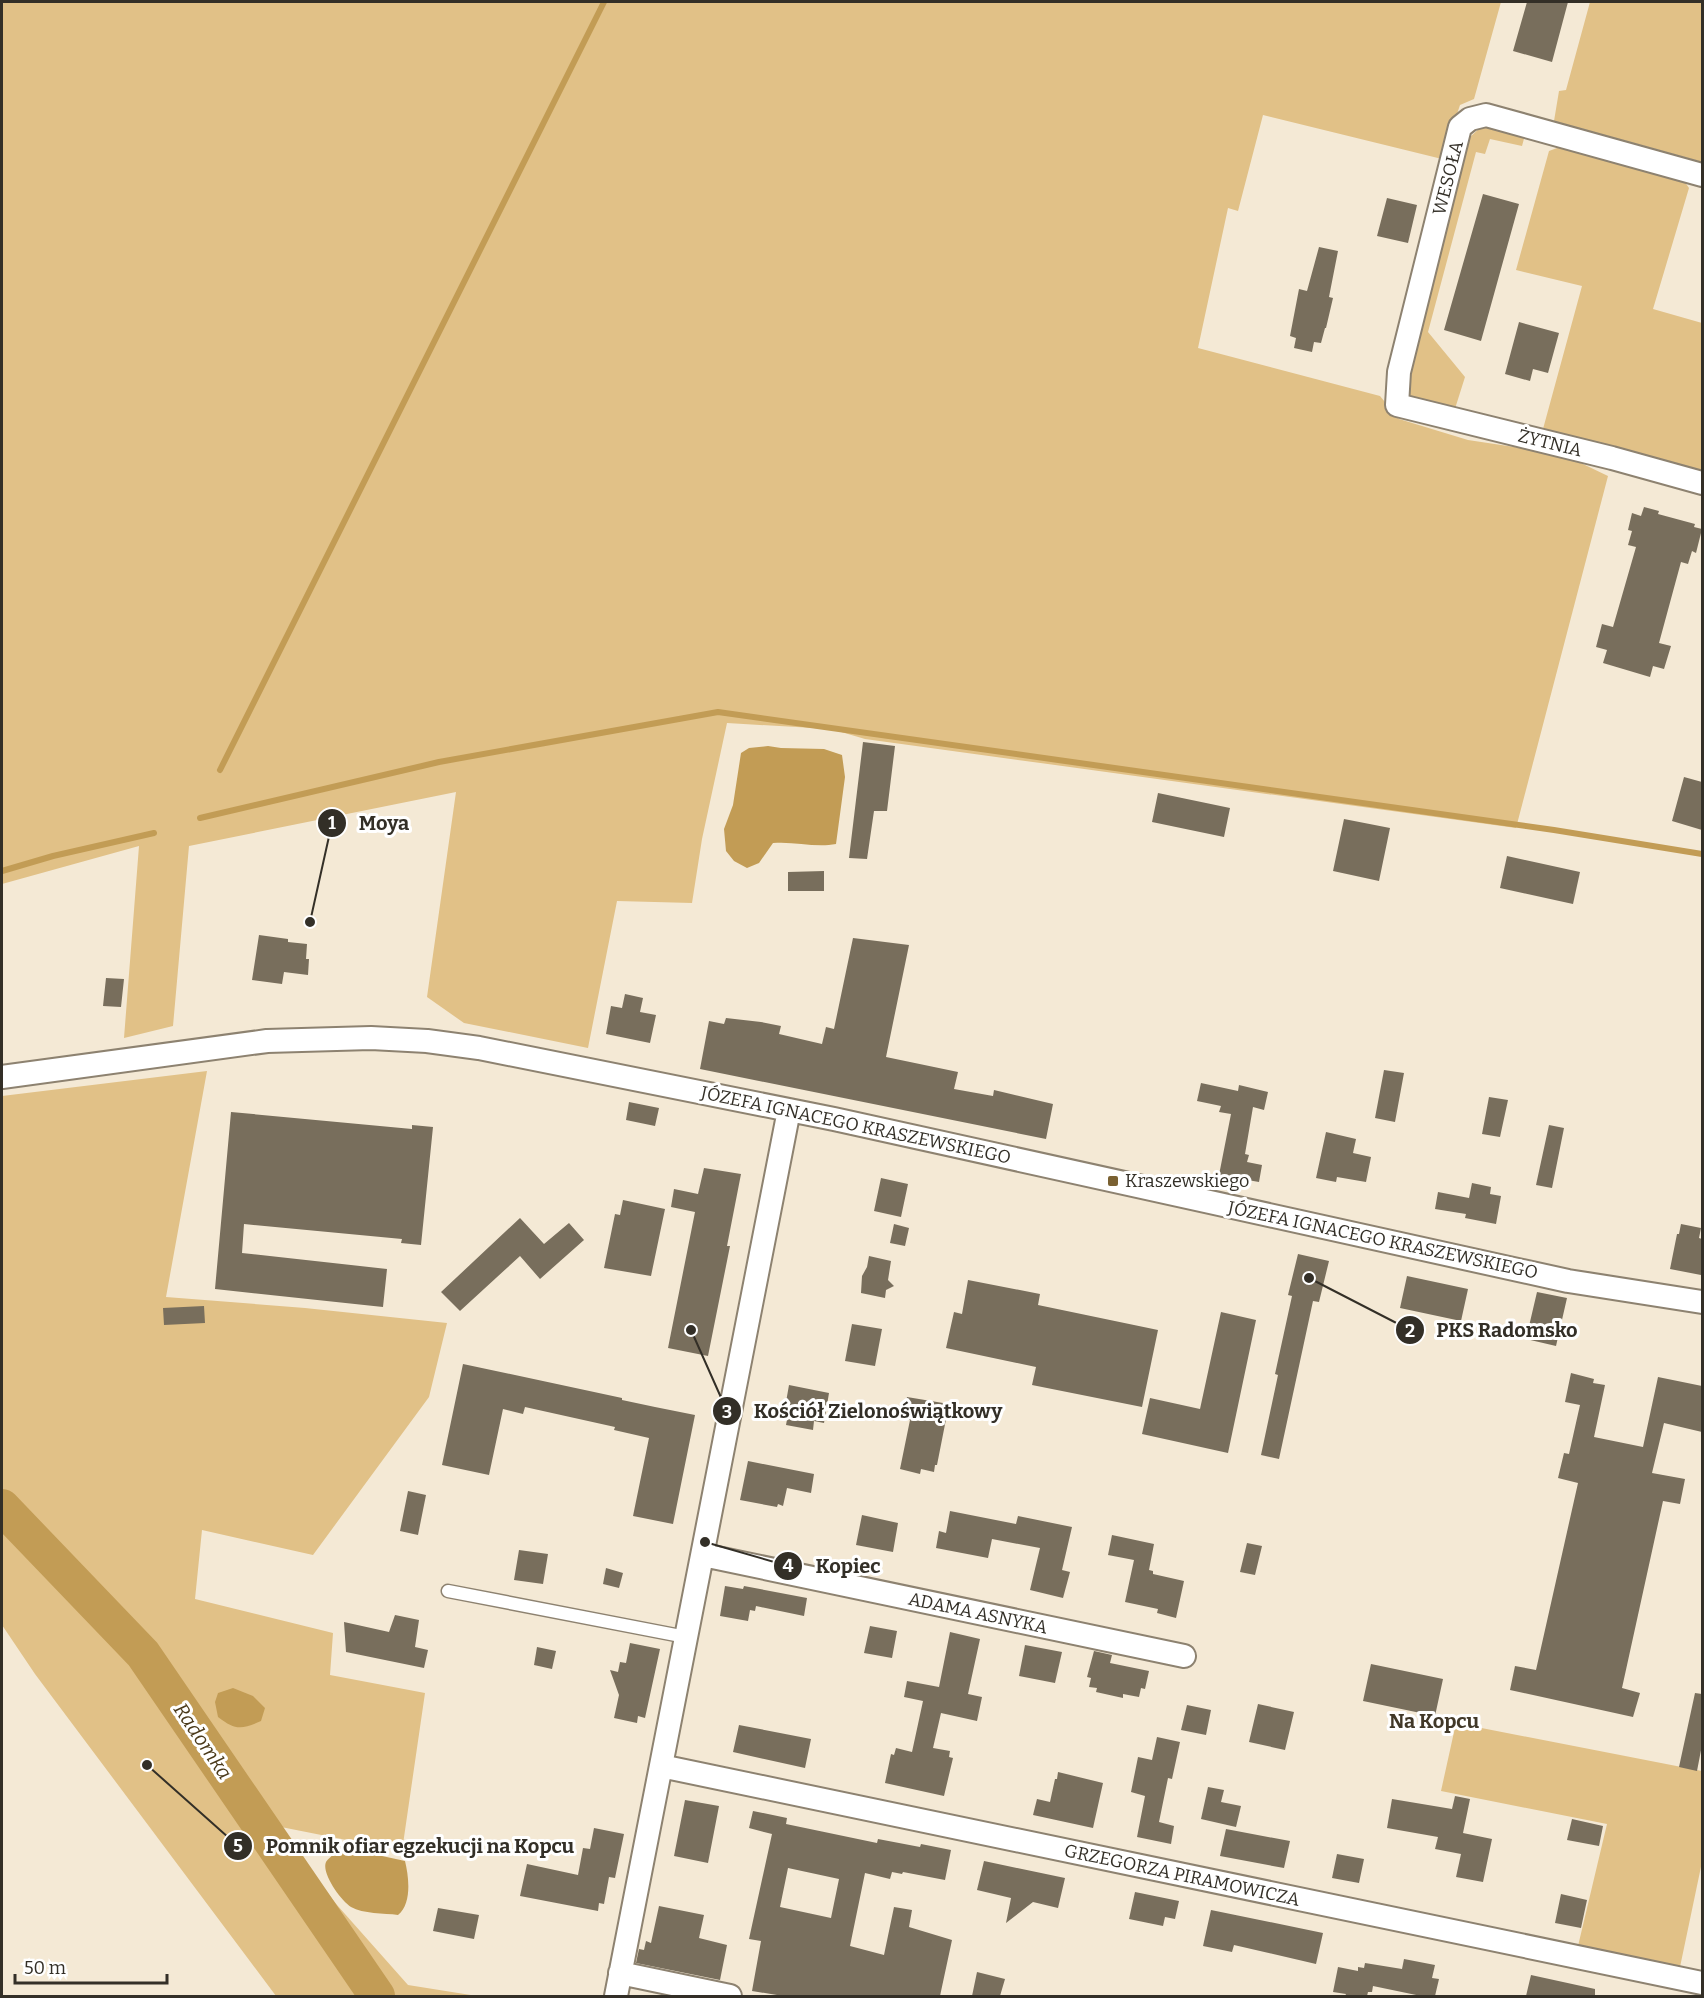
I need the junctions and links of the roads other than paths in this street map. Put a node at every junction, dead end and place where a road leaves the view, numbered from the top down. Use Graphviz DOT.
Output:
graph roads {
  1 [pos="1702,176"];
  2 [pos="1397,405"];
  3 [pos="1702,483"];
  4 [pos="2,1077"];
  5 [pos="789,1110"];
  6 [pos="1702,1302"];
  7 [pos="703,1555"];
  8 [pos="448,1591"];
  9 [pos="686,1636"];
  10 [pos="1184,1656"];
  11 [pos="662,1766"];
  12 [pos="620,1973"];
  13 [pos="1702,1983"];
  14 [pos="616,1996"];
  15 [pos="730,1996"];
  1 -- 2 [label="street, WESOŁA"];
  2 -- 3 [label="street, ŻYTNIA"];
  4 -- 5 [label="street, JÓZEFA IGNACEGO KRASZEWSKIEGO"];
  5 -- 6 [label="street, JÓZEFA IGNACEGO KRASZEWSKIEGO"];
  5 -- 7 [label="street"];
  7 -- 9 [label="street"];
  7 -- 10 [label="street, ADAMA ASNYKA"];
  8 -- 9 [label="lane"];
  9 -- 11 [label="street"];
  11 -- 12 [label="street"];
  11 -- 13 [label="street, GRZEGORZA PIRAMOWICZA"];
  12 -- 14 [label="street"];
  12 -- 15 [label="street"];
}
